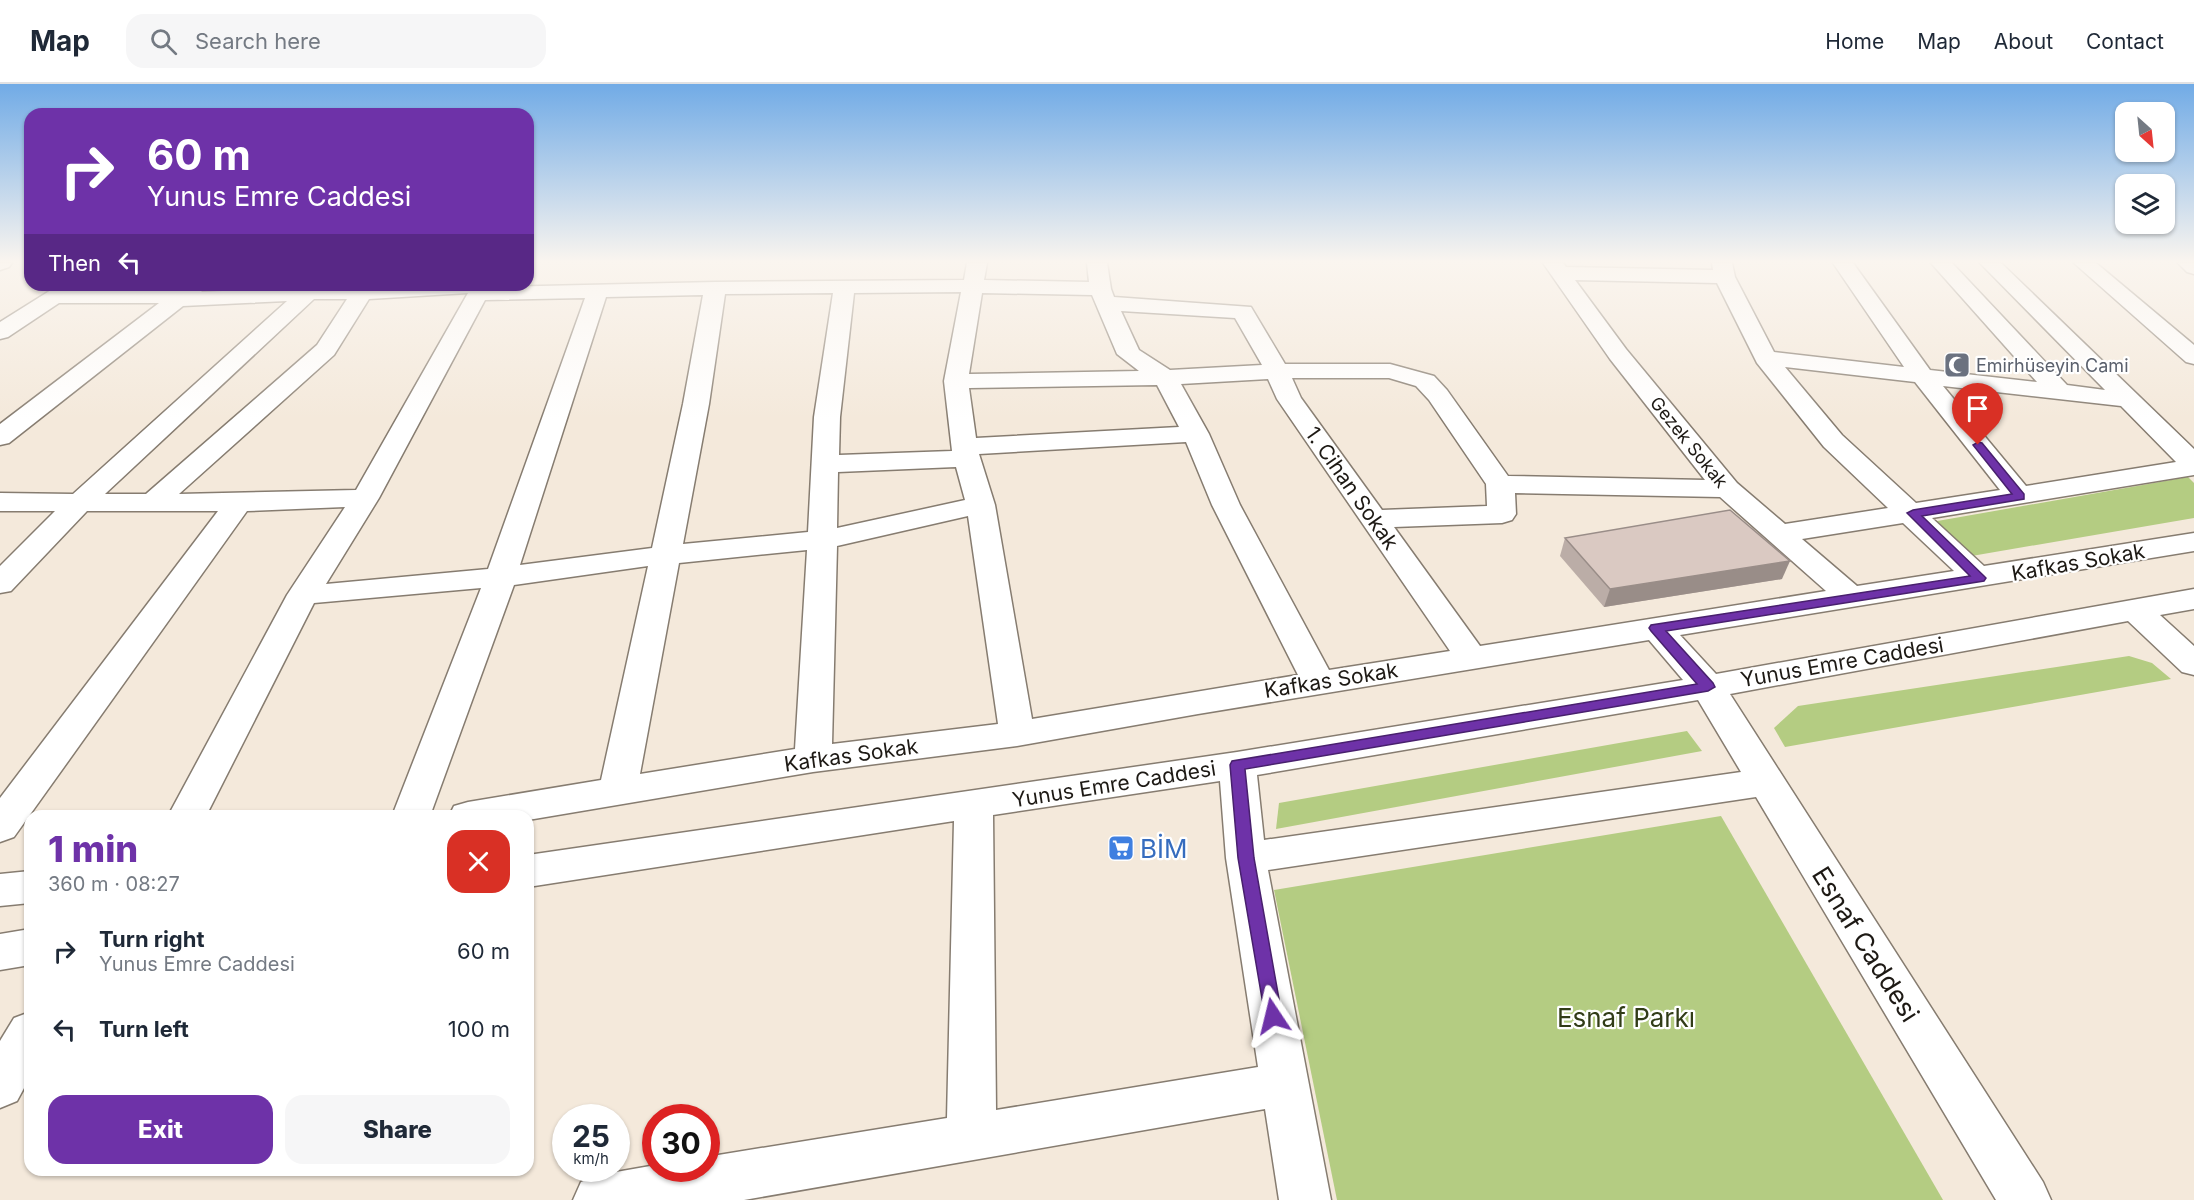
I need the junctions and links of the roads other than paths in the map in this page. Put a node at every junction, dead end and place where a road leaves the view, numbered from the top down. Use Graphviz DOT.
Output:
graph roads {
  1 [pos="26,315"];
  2 [pos="157,315"];
  3 [pos="284,315"];
  4 [pos="348,315"];
  5 [pos="466,315"];
  6 [pos="590,315"];
  7 [pos="711,315"];
  8 [pos="840,315"];
  9 [pos="967,315"];
  10 [pos="1113,315"];
  11 [pos="1245,315"];
  12 [pos="1590,315"];
  13 [pos="1745,315"];
  14 [pos="1880,315"];
  15 [pos="1990,315"];
  16 [pos="2044,315"];
  17 [pos="2147,315"];
  18 [pos="0,332"];
  19 [pos="2191,352"];
  20 [pos="1765,358"];
  21 [pos="1277,371"];
  22 [pos="1923,377"];
  23 [pos="1165,378"];
  24 [pos="956,381"];
  25 [pos="2061,393"];
  26 [pos="2131,400"];
  27 [pos="1196,434"];
  28 [pos="0,437"];
  29 [pos="966,453"];
  30 [pos="825,464"];
  31 [pos="2194,466"];
  32 [pos="1500,484"];
  33 [pos="1727,489"];
  34 [pos="2020,496"];
  35 [pos="365,498"];
  36 [pos="155,501"];
  37 [pos="0,502"];
  38 [pos="79,503"];
  39 [pos="239,503"];
  40 [pos="981,505"];
  41 [pos="1913,513"];
  42 [pos="1374,519"];
  43 [pos="1779,534"];
  44 [pos="822,540"];
  45 [pos="2194,542"];
  46 [pos="665,555"];
  47 [pos="501,577"];
  48 [pos="1979,578"];
  49 [pos="0,584"];
  50 [pos="303,595"];
  51 [pos="1851,597"];
  52 [pos="2194,598"];
  53 [pos="2134,609"];
  54 [pos="1656,628"];
  55 [pos="1472,658"];
  56 [pos="2194,664"];
  57 [pos="1319,682"];
  58 [pos="1708,687"];
  59 [pos="1017,734"];
  60 [pos="813,759"];
  61 [pos="1237,765"];
  62 [pos="1765,782"];
  63 [pos="618,790"];
  64 [pos="974,806"];
  65 [pos="191,810"];
  66 [pos="413,810"];
  67 [pos="503,810"];
  68 [pos="0,827"];
  69 [pos="1246,858"];
  70 [pos="534,870"];
  71 [pos="24,888"];
  72 [pos="0,890"];
  73 [pos="24,948"];
  74 [pos="0,952"];
  75 [pos="24,1043"];
  76 [pos="1285,1084"];
  77 [pos="0,1086"];
  78 [pos="971,1137"];
  79 [pos="599,1200"];
  80 [pos="1305,1200"];
  81 [pos="2025,1200"];
  1 -- 18 [label="street"];
  2 -- 28 [label="street"];
  3 -- 38 [label="street"];
  4 -- 36 [label="street"];
  5 -- 35 [label="street"];
  6 -- 47 [label="street"];
  7 -- 46 [label="street"];
  8 -- 30 [label="street"];
  9 -- 24 [label="street"];
  10 -- 23 [label="street"];
  11 -- 21 [label="street, 1. Cihan Sokak"];
  12 -- 33 [label="street, Gezek Sokak"];
  13 -- 20 [label="street"];
  14 -- 22 [label="street"];
  15 -- 25 [label="street"];
  16 -- 26 [label="street"];
  17 -- 19 [label="street"];
  20 -- 22 [label="street"];
  20 -- 41 [label="street"];
  21 -- 23 [label="street"];
  21 -- 32 [label="street"];
  21 -- 42 [label="street, 1. Cihan Sokak"];
  22 -- 25 [label="street"];
  22 -- 34 [label="street"];
  23 -- 24 [label="street"];
  23 -- 27 [label="street"];
  24 -- 29 [label="street"];
  25 -- 26 [label="street"];
  26 -- 31 [label="street"];
  27 -- 29 [label="street"];
  27 -- 57 [label="street"];
  29 -- 30 [label="street"];
  29 -- 40 [label="street"];
  30 -- 44 [label="street"];
  31 -- 34 [label="street"];
  32 -- 33 [label="street"];
  32 -- 42 [label="street"];
  33 -- 43 [label="street, Gezek Sokak"];
  34 -- 41 [label="street"];
  35 -- 39 [label="street"];
  35 -- 50 [label="street"];
  36 -- 38 [label="street"];
  36 -- 39 [label="street"];
  37 -- 38 [label="street"];
  38 -- 49 [label="street"];
  39 -- 68 [label="street"];
  40 -- 44 [label="street"];
  40 -- 59 [label="street"];
  41 -- 43 [label="street"];
  41 -- 48 [label="street"];
  42 -- 55 [label="street, 1. Cihan Sokak"];
  43 -- 51 [label="street, Gezek Sokak"];
  44 -- 46 [label="street"];
  44 -- 60 [label="street"];
  45 -- 48 [label="street, Kafkas Sokak"];
  46 -- 47 [label="street"];
  46 -- 63 [label="street"];
  47 -- 50 [label="street"];
  47 -- 66 [label="street"];
  48 -- 51 [label="street, Kafkas Sokak"];
  50 -- 65 [label="street"];
  51 -- 54 [label="street, Kafkas Sokak"];
  52 -- 53 [label="street, Yunus Emre Caddesi"];
  53 -- 56 [label="street"];
  53 -- 58 [label="street, Yunus Emre Caddesi"];
  54 -- 55 [label="street, Kafkas Sokak"];
  54 -- 58 [label="street, Esnaf Caddesi"];
  55 -- 57 [label="street, Kafkas Sokak"];
  57 -- 59 [label="street, Kafkas Sokak"];
  58 -- 61 [label="street, Yunus Emre Caddesi"];
  58 -- 62 [label="street, Esnaf Caddesi"];
  59 -- 60 [label="street, Kafkas Sokak"];
  60 -- 63 [label="street, Kafkas Sokak"];
  61 -- 64 [label="street, Yunus Emre Caddesi"];
  61 -- 69 [label="street"];
  62 -- 69 [label="street"];
  62 -- 81 [label="street, Esnaf Caddesi"];
  63 -- 67 [label="street, Kafkas Sokak"];
  64 -- 70 [label="street, Yunus Emre Caddesi"];
  64 -- 78 [label="street"];
  69 -- 76 [label="street"];
  71 -- 72 [label="street"];
  73 -- 74 [label="street"];
  75 -- 77 [label="street"];
  76 -- 78 [label="street"];
  76 -- 80 [label="street"];
  78 -- 79 [label="street"];
}
